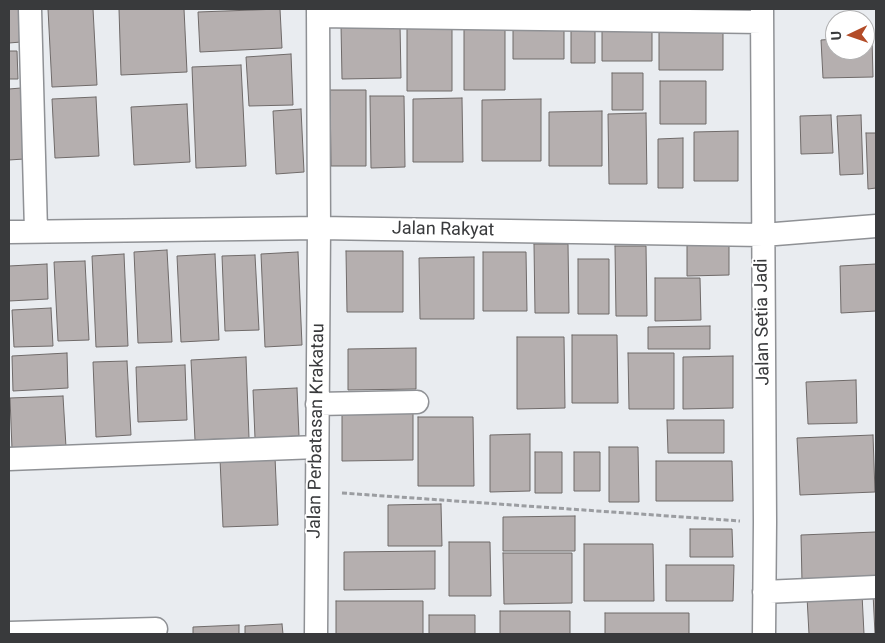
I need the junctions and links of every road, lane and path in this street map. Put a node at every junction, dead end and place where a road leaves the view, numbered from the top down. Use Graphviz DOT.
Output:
graph roads {
  1 [pos="30,9"];
  2 [pos="318,12"];
  3 [pos="762,15"];
  4 [pos="876,226"];
  5 [pos="319,228"];
  6 [pos="36,231"];
  7 [pos="9,232"];
  8 [pos="762,235"];
  9 [pos="417,402"];
  10 [pos="317,404"];
  11 [pos="316,447"];
  12 [pos="9,459"];
  13 [pos="316,491"];
  14 [pos="765,522"];
  15 [pos="876,586"];
  16 [pos="764,592"];
  17 [pos="156,629"];
  18 [pos="9,633"];
  19 [pos="316,634"];
  20 [pos="764,634"];
  1 -- 6 [label="street"];
  2 -- 3 [label="street"];
  2 -- 5 [label="street, Jalan Perbatasan Krakatau"];
  3 -- 8 [label="street, Jalan Setia Jadi"];
  4 -- 8 [label="street, Jalan Rakyat"];
  5 -- 6 [label="street, Jalan Rakyat"];
  5 -- 8 [label="street, Jalan Rakyat"];
  5 -- 10 [label="street, Jalan Perbatasan Krakatau"];
  6 -- 7 [label="street, Jalan Rakyat"];
  8 -- 14 [label="street, Jalan Setia Jadi"];
  9 -- 10 [label="street"];
  10 -- 11 [label="street, Jalan Perbatasan Krakatau"];
  11 -- 12 [label="street"];
  11 -- 13 [label="street, Jalan Perbatasan Krakatau"];
  13 -- 14 [label="path"];
  13 -- 19 [label="street, Jalan Perbatasan Krakatau"];
  14 -- 16 [label="street, Jalan Setia Jadi"];
  15 -- 16 [label="street"];
  16 -- 20 [label="street, Jalan Setia Jadi"];
  17 -- 18 [label="street"];
}
